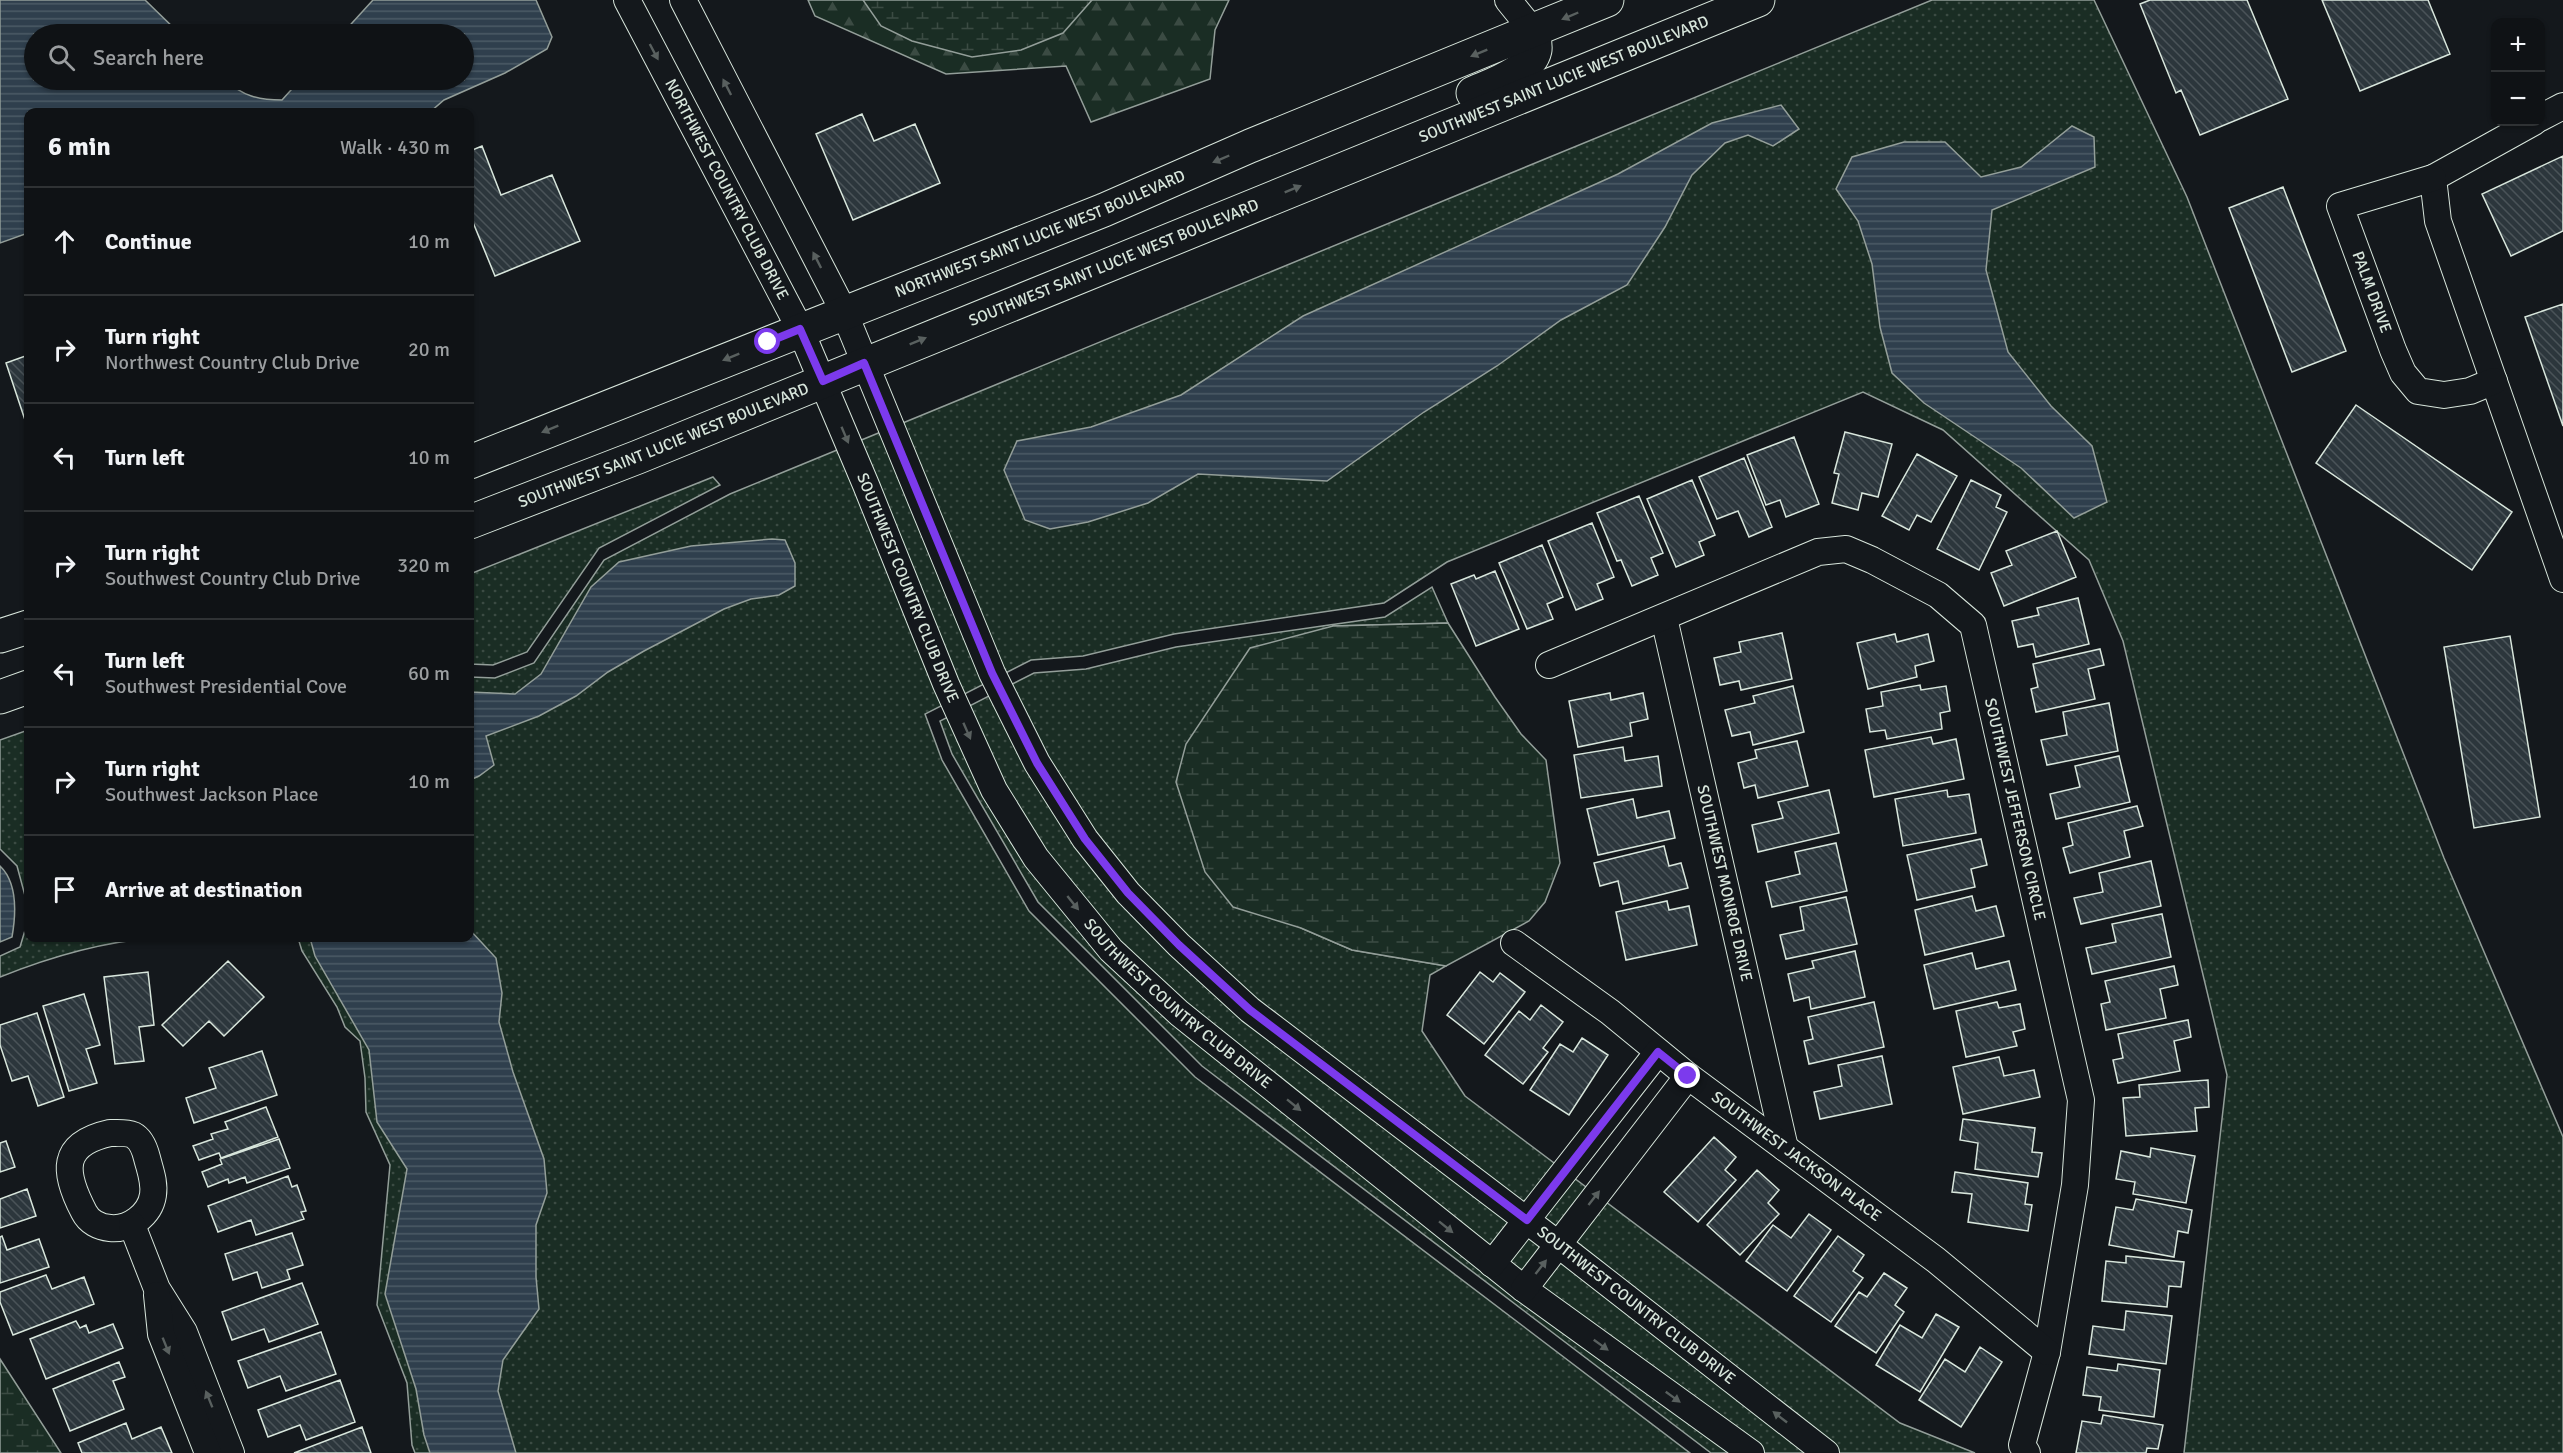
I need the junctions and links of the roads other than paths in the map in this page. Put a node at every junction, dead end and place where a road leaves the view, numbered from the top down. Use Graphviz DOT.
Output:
graph roads {
  1 [pos="627,0"];
  2 [pos="683,0"];
  3 [pos="1508,0"];
  4 [pos="1607,0"];
  5 [pos="1758,0"];
  6 [pos="1534,16"];
  7 [pos="2563,106"];
  8 [pos="2545,116"];
  9 [pos="2527,126"];
  10 [pos="1343,169"];
  11 [pos="2433,178"];
  12 [pos="844,312"];
  13 [pos="800,329"];
  14 [pos="864,363"];
  15 [pos="823,381"];
  16 [pos="2494,381"];
  17 [pos="474,460"];
  18 [pos="474,520"];
  19 [pos="2563,579"];
  20 [pos="1664,618"];
  21 [pos="24,628"];
  22 [pos="0,636"];
  23 [pos="1549,665"];
  24 [pos="24,688"];
  25 [pos="0,697"];
  26 [pos="1514,943"];
  27 [pos="1658,1052"];
  28 [pos="1688,1076"];
  29 [pos="1785,1148"];
  30 [pos="1527,1220"];
  31 [pos="132,1225"];
  32 [pos="1558,1245"];
  33 [pos="1492,1264"];
  34 [pos="157,1289"];
  35 [pos="1524,1289"];
  36 [pos="2047,1352"];
  37 [pos="208,1453"];
  38 [pos="231,1453"];
  39 [pos="1750,1453"];
  40 [pos="1826,1453"];
  41 [pos="2027,1453"];
  1 -- 13 [label="street, NORTHWEST COUNTRY CLUB DRIVE, one-way"];
  12 -- 2 [label="street, one-way"];
  3 -- 6 [label="street"];
  4 -- 6 [label="main road, NORTHWEST SAINT LUCIE WEST BOULEVARD, one-way"];
  5 -- 10 [label="main road, SOUTHWEST SAINT LUCIE WEST BOULEVARD"];
  6 -- 10 [label="main road"];
  6 -- 12 [label="main road, NORTHWEST SAINT LUCIE WEST BOULEVARD, one-way"];
  7 -- 8 [label="street"];
  9 -- 11 [label="street, PALM DRIVE"];
  14 -- 10 [label="main road, SOUTHWEST SAINT LUCIE WEST BOULEVARD, one-way"];
  11 -- 16 [label="street"];
  11 -- 16 [label="street, PALM DRIVE"];
  12 -- 13 [label="main road, NORTHWEST SAINT LUCIE WEST BOULEVARD"];
  12 -- 14 [label="street"];
  13 -- 15 [label="street, NORTHWEST COUNTRY CLUB DRIVE"];
  13 -- 17 [label="main road, NORTHWEST SAINT LUCIE WEST BOULEVARD, one-way"];
  14 -- 15 [label="main road, SOUTHWEST SAINT LUCIE WEST BOULEVARD"];
  14 -- 30 [label="street, SOUTHWEST COUNTRY CLUB DRIVE"];
  15 -- 18 [label="main road, SOUTHWEST SAINT LUCIE WEST BOULEVARD"];
  15 -- 33 [label="street, SOUTHWEST COUNTRY CLUB DRIVE, one-way"];
  16 -- 19 [label="street"];
  20 -- 23 [label="street, SOUTHWEST JEFFERSON CIRCLE"];
  20 -- 29 [label="street, SOUTHWEST MONROE DRIVE"];
  20 -- 36 [label="street, SOUTHWEST JEFFERSON CIRCLE"];
  21 -- 22 [label="main road"];
  24 -- 25 [label="main road"];
  26 -- 27 [label="street, SOUTHWEST JACKSON PLACE"];
  27 -- 28 [label="street, SOUTHWEST JACKSON PLACE"];
  27 -- 30 [label="street"];
  28 -- 29 [label="street, SOUTHWEST JACKSON PLACE"];
  32 -- 28 [label="street, one-way"];
  29 -- 36 [label="street, SOUTHWEST JACKSON PLACE"];
  30 -- 32 [label="street, SOUTHWEST COUNTRY CLUB DRIVE"];
  30 -- 33 [label="street"];
  31 -- 34 [label="street"];
  35 -- 32 [label="street, one-way"];
  40 -- 32 [label="street, SOUTHWEST COUNTRY CLUB DRIVE, one-way"];
  33 -- 35 [label="street, SOUTHWEST COUNTRY CLUB DRIVE"];
  34 -- 37 [label="street, one-way"];
  38 -- 34 [label="street, one-way"];
  35 -- 39 [label="street, SOUTHWEST COUNTRY CLUB DRIVE, one-way"];
  36 -- 41 [label="street, SOUTHWEST JEFFERSON CIRCLE"];
}
